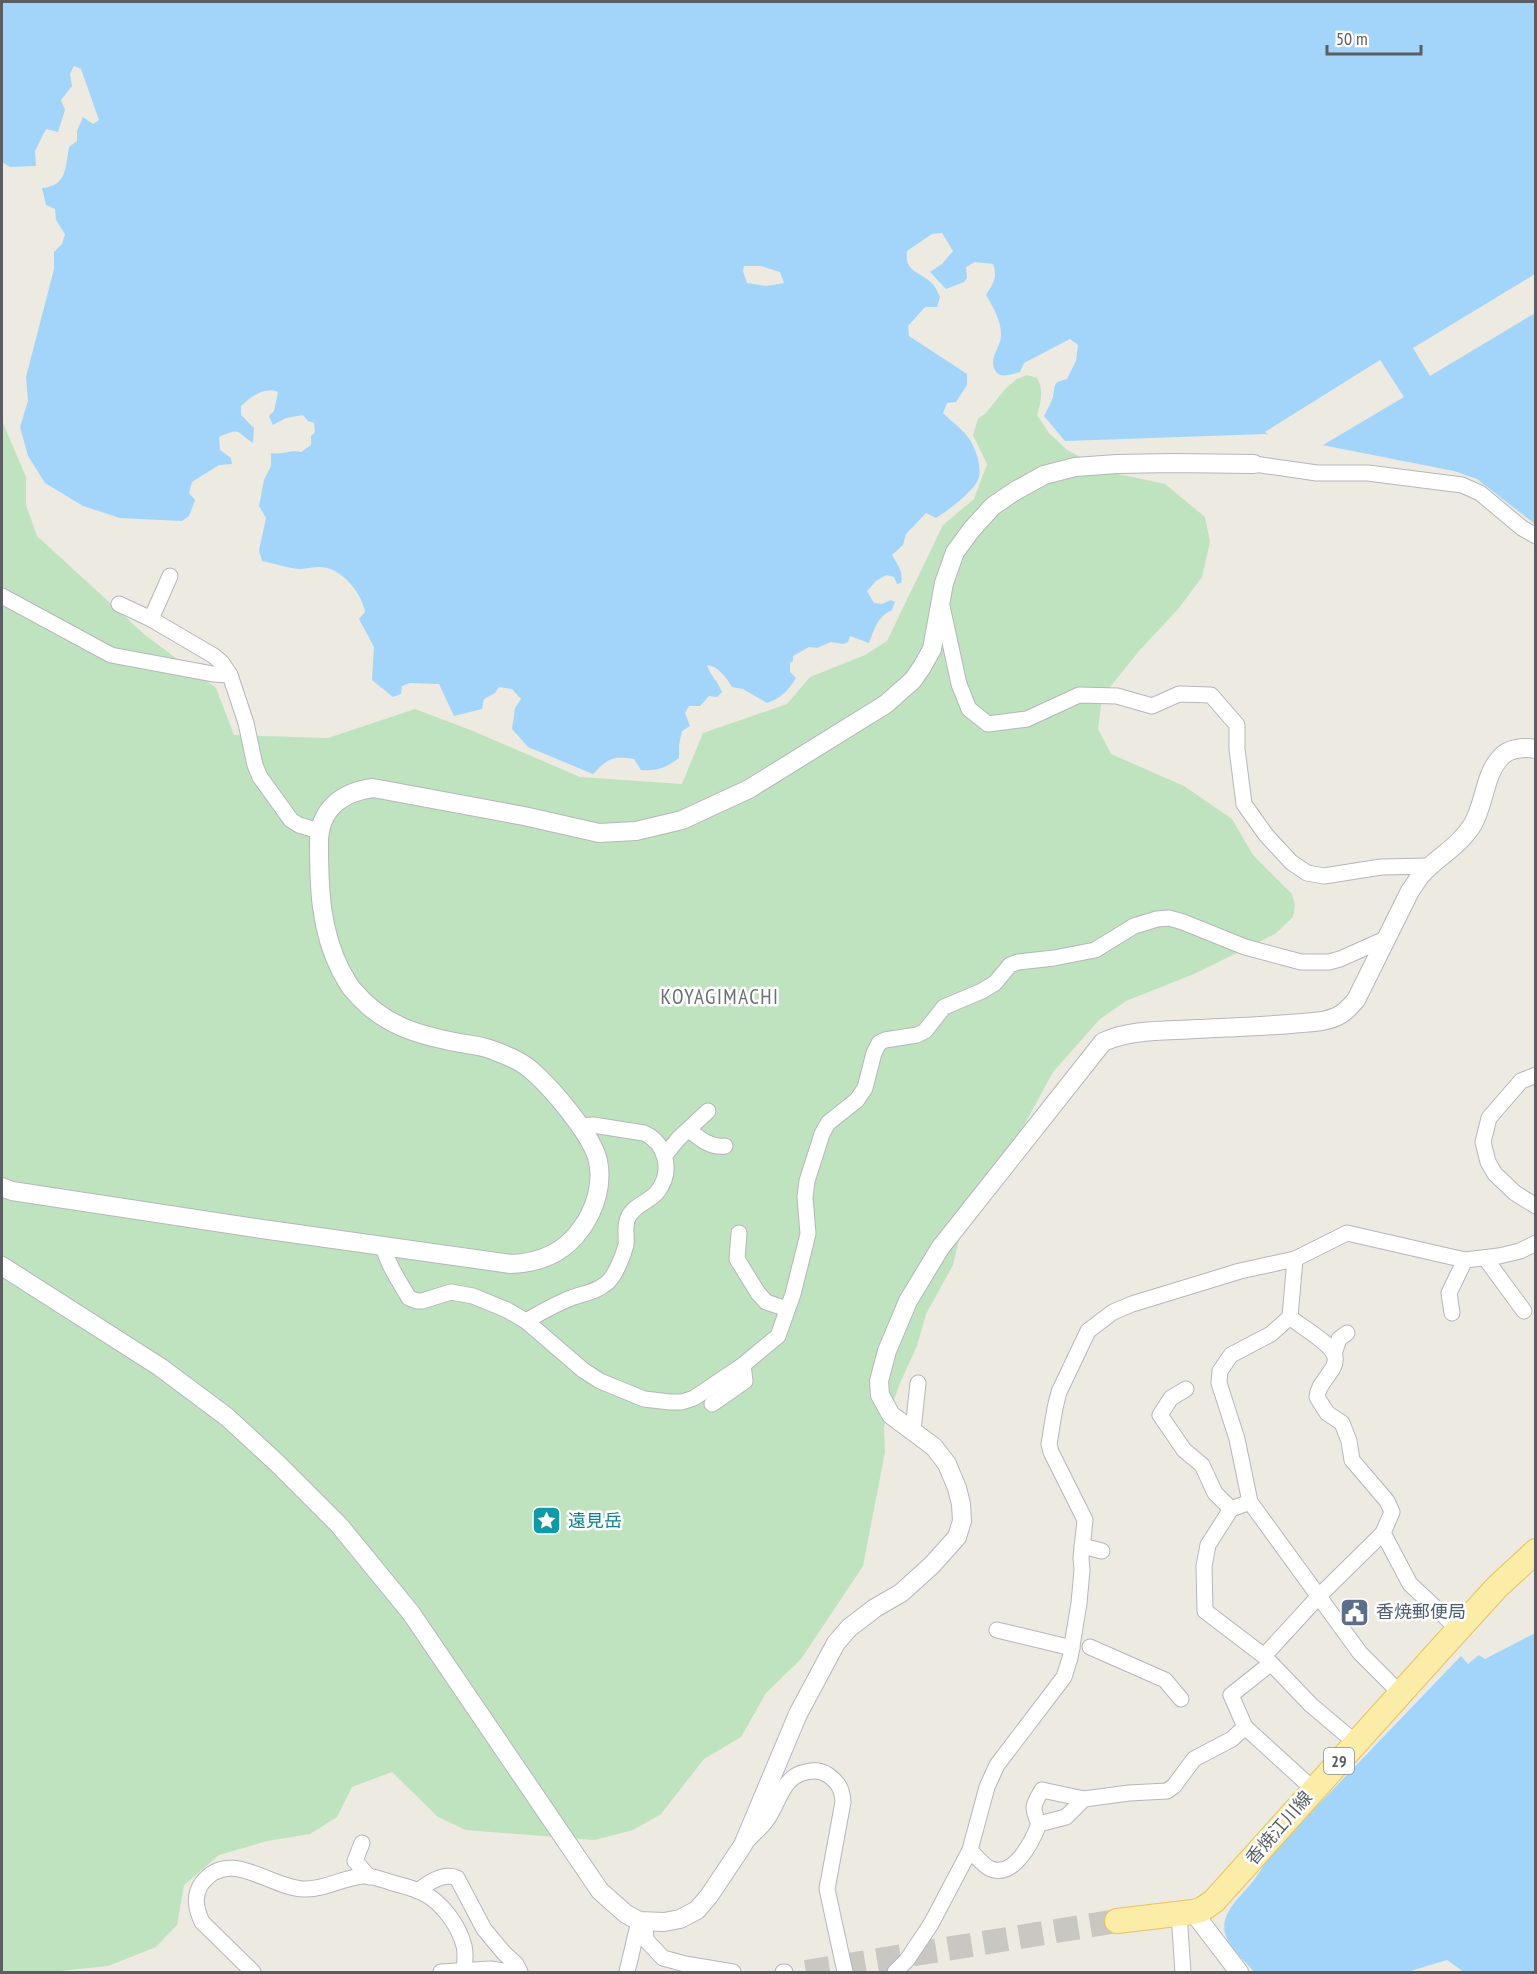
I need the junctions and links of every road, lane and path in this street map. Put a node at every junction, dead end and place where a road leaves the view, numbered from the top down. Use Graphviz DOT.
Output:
graph roads {
  1 [pos="1254,464"];
  2 [pos="1536,536"];
  3 [pos="170,576"];
  4 [pos="2,596"];
  5 [pos="941,603"];
  6 [pos="119,604"];
  7 [pos="151,619"];
  8 [pos="230,675"];
  9 [pos="1536,749"];
  10 [pos="319,831"];
  11 [pos="1431,866"];
  12 [pos="1385,939"];
  13 [pos="1536,1075"];
  14 [pos="708,1111"];
  15 [pos="579,1126"];
  16 [pos="688,1130"];
  17 [pos="726,1146"];
  18 [pos="665,1155"];
  19 [pos="2,1187"];
  20 [pos="1536,1206"];
  21 [pos="739,1233"];
  22 [pos="1536,1243"];
  23 [pos="383,1246"];
  24 [pos="1485,1258"];
  25 [pos="1295,1259"];
  26 [pos="1466,1260"];
  27 [pos="2,1266"];
  28 [pos="787,1309"];
  29 [pos="1524,1311"];
  30 [pos="1452,1313"];
  31 [pos="1290,1317"];
  32 [pos="526,1321"];
  33 [pos="1347,1333"];
  34 [pos="1334,1354"];
  35 [pos="743,1365"];
  36 [pos="918,1383"];
  37 [pos="1186,1389"];
  38 [pos="712,1404"];
  39 [pos="913,1431"];
  40 [pos="1250,1502"];
  41 [pos="1231,1509"];
  42 [pos="1383,1533"];
  43 [pos="1082,1546"];
  44 [pos="1102,1551"];
  45 [pos="1536,1551"];
  46 [pos="1319,1596"];
  47 [pos="1458,1629"];
  48 [pos="996,1630"];
  49 [pos="1090,1647"];
  50 [pos="1072,1648"];
  51 [pos="1267,1660"];
  52 [pos="1401,1694"];
  53 [pos="1181,1699"];
  54 [pos="1245,1727"];
  55 [pos="1356,1743"];
  56 [pos="1312,1790"];
  57 [pos="1084,1799"];
  58 [pos="1039,1824"];
  59 [pos="362,1843"];
  60 [pos="743,1845"];
  61 [pos="970,1850"];
  62 [pos="369,1877"];
  63 [pos="418,1891"];
  64 [pos="1186,1913"];
  65 [pos="642,1921"];
  66 [pos="1117,1921"];
  67 [pos="464,1969"];
  68 [pos="686,1969"];
  69 [pos="253,1972"];
  70 [pos="441,1972"];
  71 [pos="511,1972"];
  72 [pos="520,1972"];
  73 [pos="627,1972"];
  74 [pos="733,1972"];
  75 [pos="845,1972"];
  76 [pos="895,1972"];
  77 [pos="1183,1972"];
  78 [pos="1239,1972"];
  1 -- 2 [label="street"];
  1 -- 5 [label="street"];
  3 -- 7 [label="street"];
  4 -- 8 [label="street"];
  5 -- 10 [label="street"];
  5 -- 11 [label="street"];
  6 -- 7 [label="street"];
  7 -- 8 [label="street"];
  8 -- 10 [label="street"];
  9 -- 11 [label="street"];
  10 -- 15 [label="street"];
  11 -- 12 [label="street"];
  12 -- 28 [label="street"];
  12 -- 39 [label="street"];
  13 -- 20 [label="street"];
  14 -- 16 [label="street"];
  15 -- 18 [label="street"];
  15 -- 23 [label="street"];
  16 -- 17 [label="street"];
  16 -- 18 [label="street"];
  18 -- 32 [label="street"];
  19 -- 23 [label="street"];
  21 -- 28 [label="street"];
  22 -- 24 [label="street"];
  23 -- 32 [label="street"];
  24 -- 26 [label="street"];
  24 -- 29 [label="street"];
  25 -- 26 [label="street"];
  25 -- 31 [label="street"];
  25 -- 43 [label="street"];
  26 -- 30 [label="street"];
  27 -- 65 [label="street"];
  28 -- 35 [label="street"];
  31 -- 34 [label="street"];
  31 -- 40 [label="street"];
  32 -- 35 [label="street"];
  33 -- 34 [label="street"];
  34 -- 42 [label="street"];
  35 -- 38 [label="street"];
  36 -- 39 [label="street"];
  37 -- 41 [label="street"];
  39 -- 60 [label="street"];
  40 -- 41 [label="street"];
  40 -- 46 [label="street"];
  41 -- 51 [label="street"];
  42 -- 46 [label="street"];
  42 -- 47 [label="street"];
  43 -- 44 [label="street"];
  43 -- 50 [label="street"];
  45 -- 47 [label="main road, 香焼江川線 / 29"];
  46 -- 51 [label="street"];
  46 -- 52 [label="street"];
  47 -- 52 [label="main road, 香焼江川線 / 29"];
  48 -- 50 [label="street"];
  49 -- 53 [label="street"];
  50 -- 61 [label="street"];
  51 -- 54 [label="street"];
  51 -- 55 [label="street"];
  52 -- 55 [label="main road, 香焼江川線 / 29"];
  54 -- 56 [label="street"];
  54 -- 57 [label="street"];
  55 -- 56 [label="main road, 香焼江川線 / 29"];
  56 -- 64 [label="main road, 香焼江川線 / 29"];
  57 -- 58 [label="street"];
  57 -- 58 [label="street"];
  58 -- 61 [label="street"];
  59 -- 62 [label="street"];
  60 -- 65 [label="street"];
  60 -- 75 [label="street"];
  61 -- 76 [label="street"];
  62 -- 63 [label="street"];
  62 -- 69 [label="street"];
  63 -- 67 [label="street"];
  63 -- 72 [label="street"];
  64 -- 66 [label="main road, 香焼江川線 / 29"];
  64 -- 77 [label="street"];
  64 -- 78 [label="street"];
  65 -- 68 [label="street"];
  65 -- 73 [label="street"];
  67 -- 70 [label="street"];
  67 -- 71 [label="street"];
  68 -- 74 [label="street"];
}
